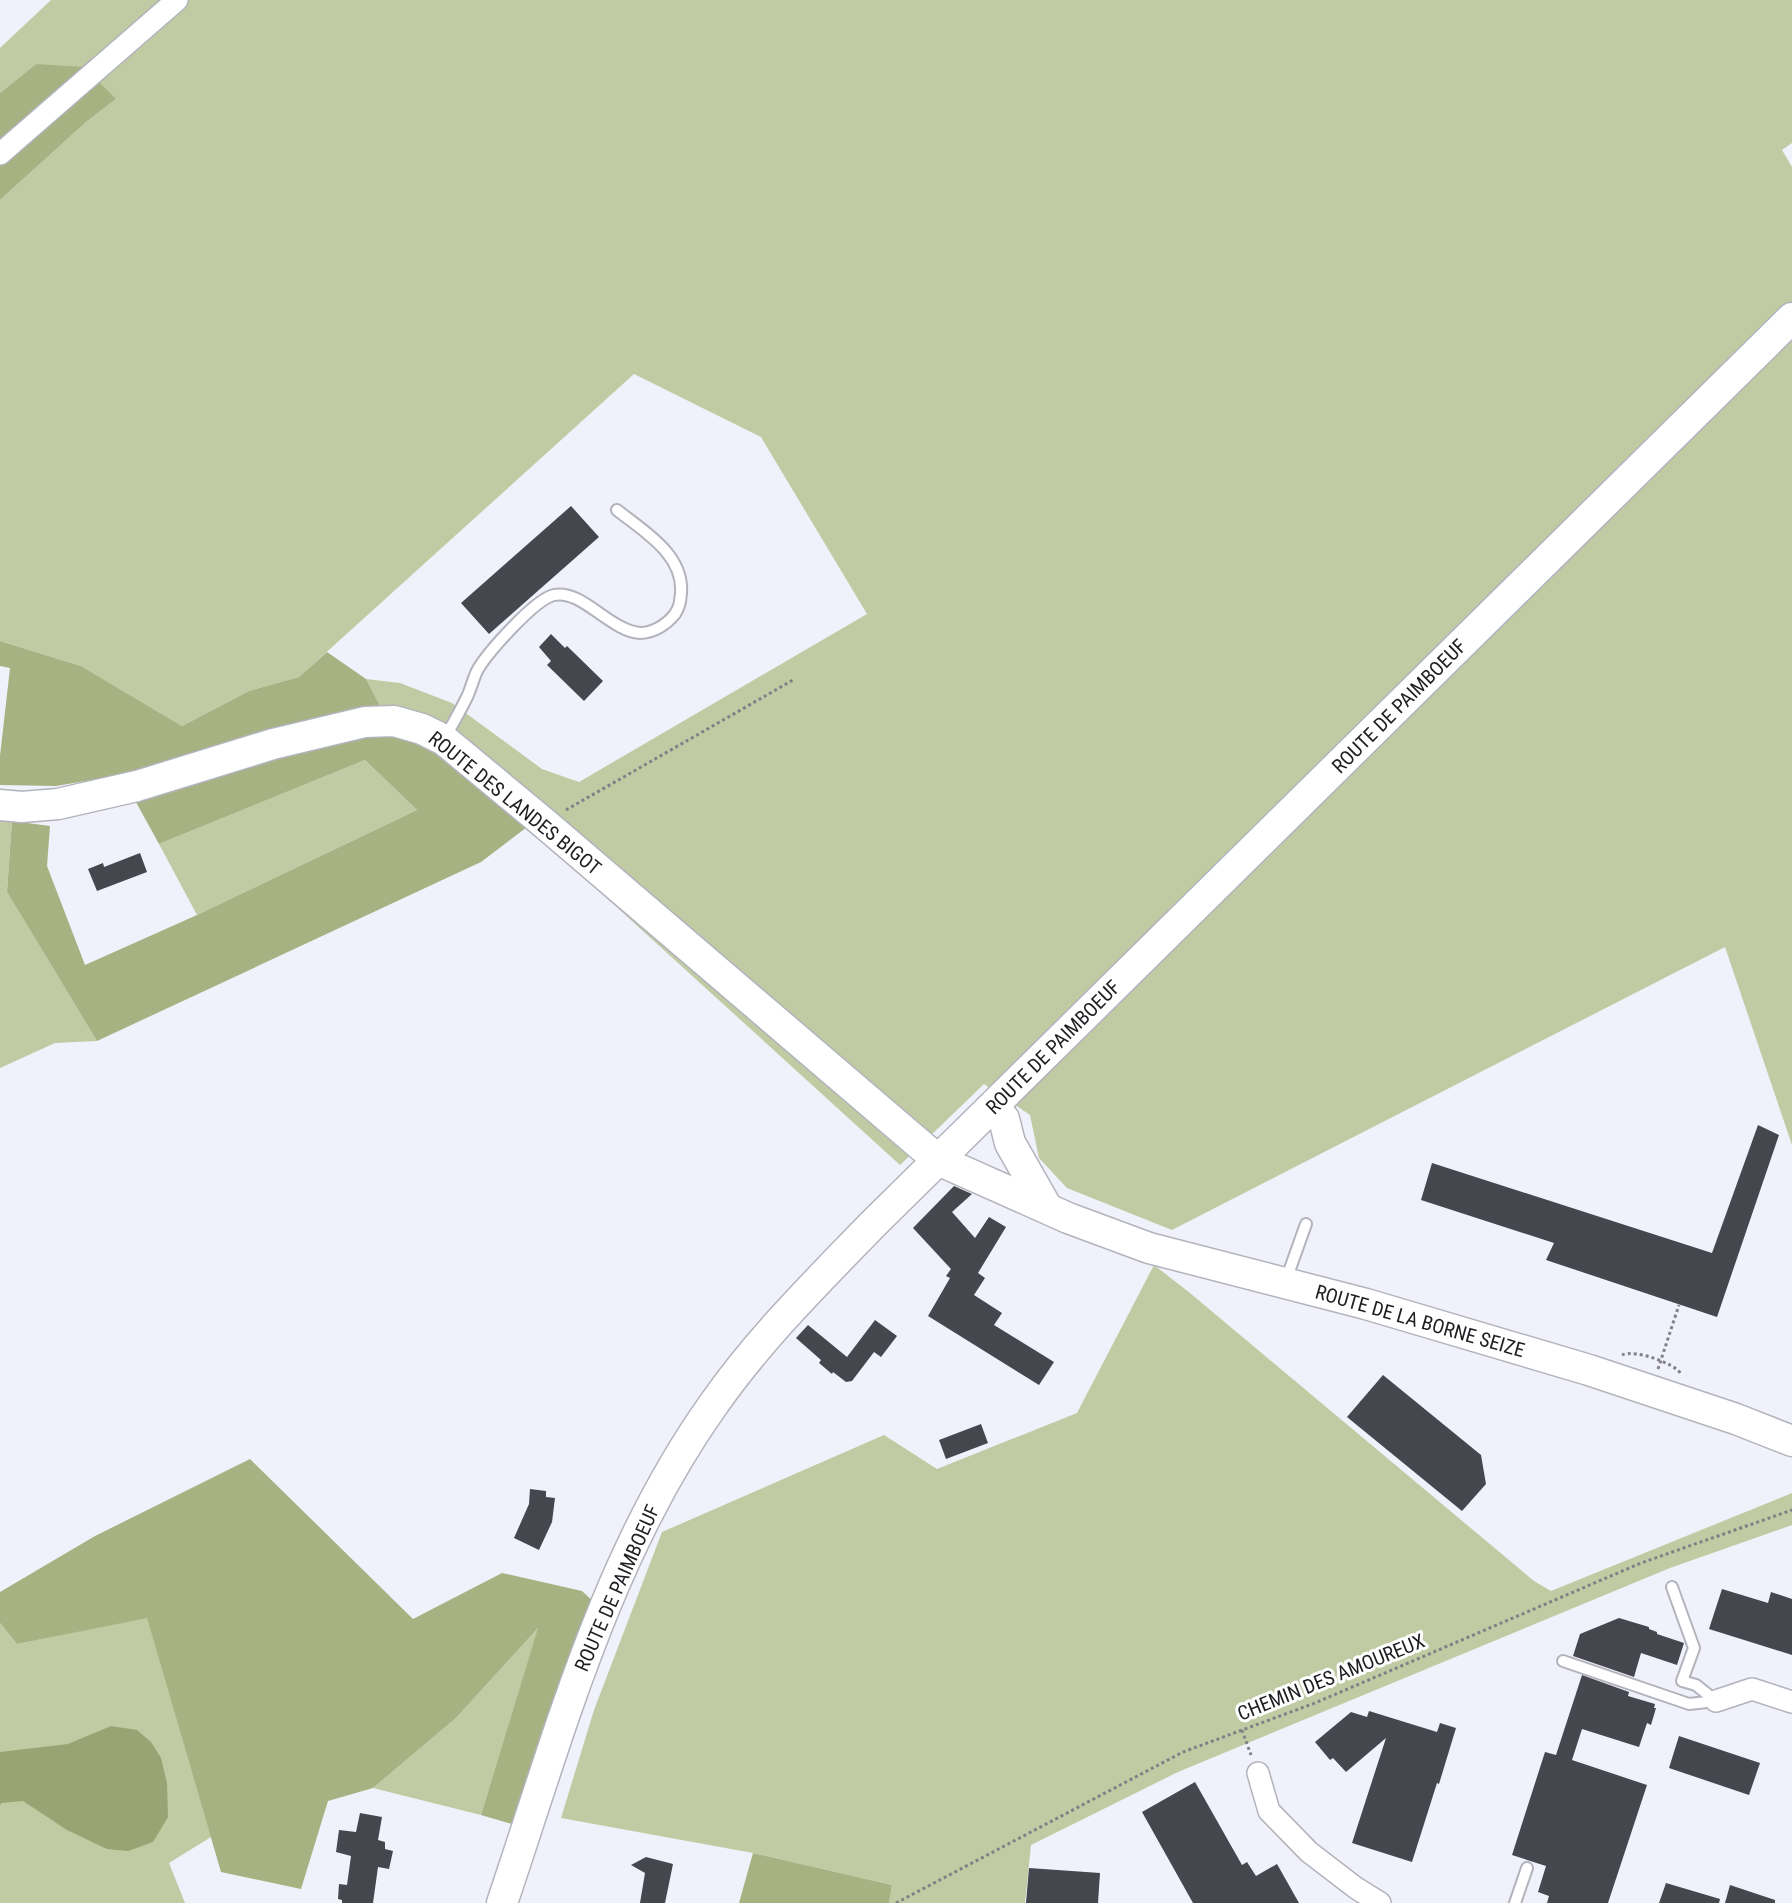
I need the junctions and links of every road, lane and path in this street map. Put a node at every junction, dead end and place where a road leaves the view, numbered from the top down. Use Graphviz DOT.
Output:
graph roads {
  1 [pos="177,0"];
  2 [pos="0,154"];
  3 [pos="1792,318"];
  4 [pos="616,510"];
  5 [pos="793,680"];
  6 [pos="444,740"];
  7 [pos="0,805"];
  8 [pos="544,823"];
  9 [pos="993,1106"];
  10 [pos="938,1160"];
  11 [pos="1047,1208"];
  12 [pos="1306,1224"];
  13 [pos="1284,1283"];
  14 [pos="1679,1305"];
  15 [pos="1636,1354"];
  16 [pos="1660,1361"];
  17 [pos="1651,1390"];
  18 [pos="1792,1441"];
  19 [pos="1792,1510"];
  20 [pos="1672,1587"];
  21 [pos="1563,1661"];
  22 [pos="1791,1698"];
  23 [pos="1716,1701"];
  24 [pos="1242,1730"];
  25 [pos="1258,1773"];
  26 [pos="1527,1868"];
  27 [pos="1358,1897"];
  28 [pos="502,1903"];
  29 [pos="896,1903"];
  30 [pos="1380,1903"];
  31 [pos="1515,1903"];
  1 -- 2 [label="street"];
  3 -- 9 [label="street, ROUTE DE PAIMBOEUF"];
  4 -- 6 [label="lane"];
  5 -- 8 [label="path"];
  6 -- 7 [label="street, ROUTE DES LANDES BIGOT"];
  6 -- 8 [label="street, ROUTE DES LANDES BIGOT"];
  8 -- 10 [label="street, ROUTE DES LANDES BIGOT"];
  9 -- 10 [label="street, ROUTE DE PAIMBOEUF"];
  9 -- 11 [label="street"];
  10 -- 11 [label="street, ROUTE DES LANDES BIGOT"];
  10 -- 28 [label="street, ROUTE DE PAIMBOEUF"];
  11 -- 13 [label="street, ROUTE DE LA BORNE SEIZE"];
  12 -- 13 [label="lane"];
  13 -- 17 [label="street, ROUTE DE LA BORNE SEIZE"];
  14 -- 16 [label="path"];
  15 -- 16 [label="path"];
  16 -- 17 [label="path"];
  17 -- 18 [label="street, ROUTE DE LA BORNE SEIZE"];
  19 -- 24 [label="path, CHEMIN DES AMOUREUX"];
  20 -- 23 [label="lane"];
  21 -- 23 [label="lane"];
  22 -- 23 [label="street"];
  24 -- 25 [label="path"];
  24 -- 29 [label="path, CHEMIN DES AMOUREUX"];
  25 -- 27 [label="street"];
  26 -- 31 [label="lane"];
  27 -- 30 [label="street"];
}
